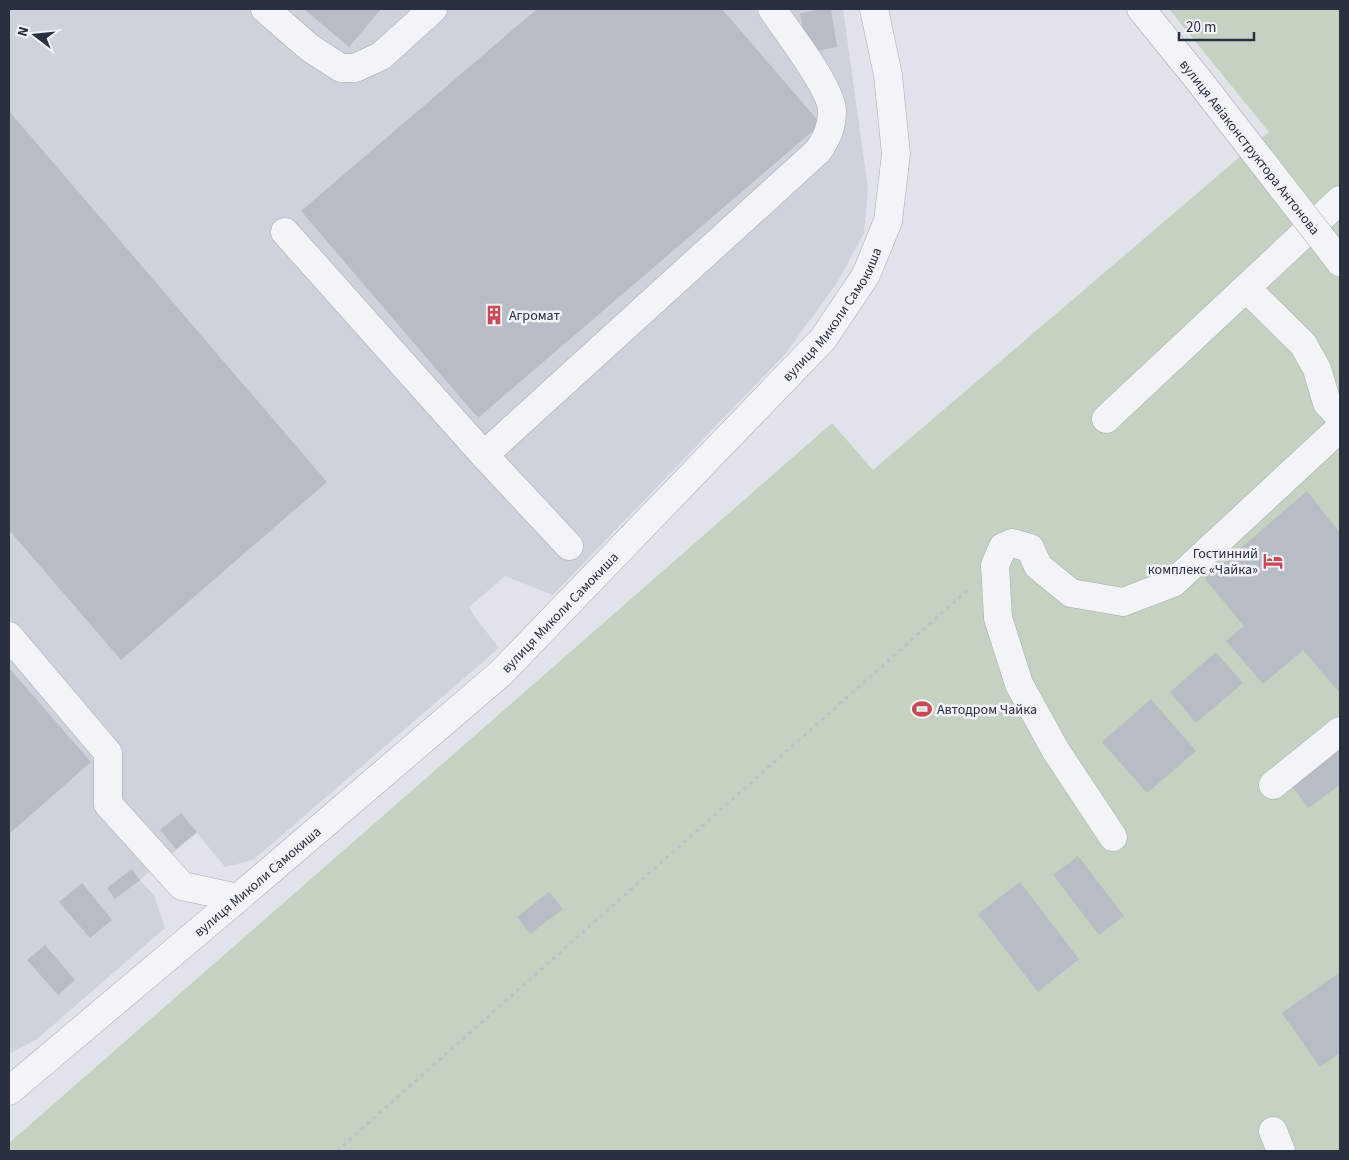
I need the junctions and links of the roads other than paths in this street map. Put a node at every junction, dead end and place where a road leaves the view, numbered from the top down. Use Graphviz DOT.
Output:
graph roads {
  1 [pos="265,9"];
  2 [pos="433,9"];
  3 [pos="772,9"];
  4 [pos="874,9"];
  5 [pos="1141,9"];
  6 [pos="1340,200"];
  7 [pos="285,232"];
  8 [pos="1340,262"];
  9 [pos="1246,288"];
  10 [pos="1340,417"];
  11 [pos="1106,418"];
  12 [pos="1340,428"];
  13 [pos="484,455"];
  14 [pos="569,546"];
  15 [pos="9,636"];
  16 [pos="1340,731"];
  17 [pos="1273,785"];
  18 [pos="1113,837"];
  19 [pos="238,898"];
  20 [pos="38,1067"];
  21 [pos="9,1074"];
  22 [pos="9,1092"];
  1 -- 2 [label="street"];
  3 -- 13 [label="street"];
  4 -- 19 [label="street, вулиця Миколи Самокиша"];
  5 -- 8 [label="street, вулиця Авіаконструктора Антонова, bridge"];
  6 -- 9 [label="street"];
  7 -- 13 [label="street"];
  9 -- 10 [label="street"];
  9 -- 11 [label="street"];
  12 -- 18 [label="street"];
  13 -- 14 [label="street"];
  15 -- 19 [label="street"];
  16 -- 17 [label="street"];
  19 -- 20 [label="street, вулиця Миколи Самокиша"];
  20 -- 21 [label="street"];
  20 -- 22 [label="street, вулиця Миколи Самокиша"];
}
